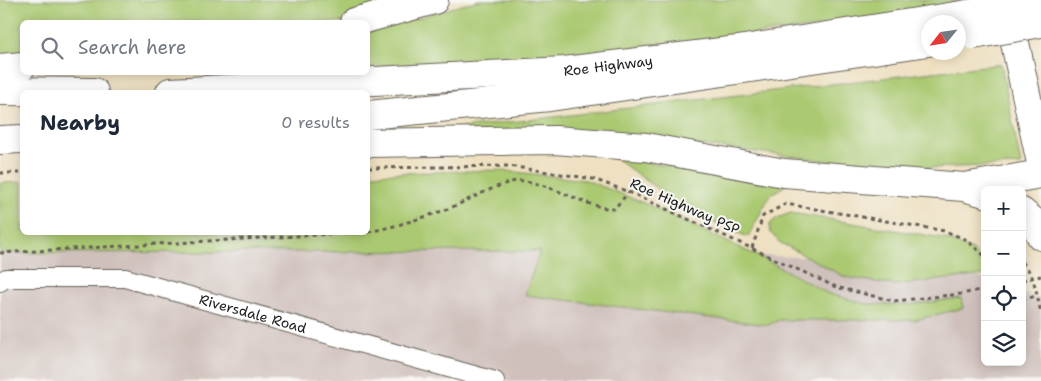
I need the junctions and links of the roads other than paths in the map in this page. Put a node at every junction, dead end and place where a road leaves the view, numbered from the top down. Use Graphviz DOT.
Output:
graph roads {
  1 [pos="434,0"];
  2 [pos="1006,0"];
  3 [pos="1041,1"];
  4 [pos="361,20"];
  5 [pos="1041,23"];
  6 [pos="967,29"];
  7 [pos="921,43"];
  8 [pos="20,66"];
  9 [pos="0,68"];
  10 [pos="0,90"];
  11 [pos="20,90"];
  12 [pos="208,90"];
  13 [pos="370,115"];
  14 [pos="370,144"];
  15 [pos="1041,163"];
  16 [pos="1041,174"];
  17 [pos="974,190"];
  18 [pos="1026,215"];
  19 [pos="1041,236"];
  20 [pos="3,280"];
  21 [pos="495,381"];
  1 -- 4 [label="highway"];
  2 -- 15 [label="highway"];
  3 -- 6 [label="highway, Roe Highway, bridge"];
  5 -- 6 [label="highway, Roe Highway, bridge"];
  6 -- 12 [label="highway, Roe Highway"];
  7 -- 13 [label="highway, Roe Highway"];
  8 -- 9 [label="highway"];
  10 -- 11 [label="highway"];
  14 -- 17 [label="highway"];
  16 -- 17 [label="highway"];
  18 -- 19 [label="highway"];
  20 -- 21 [label="street, Riversdale Road"];
}
